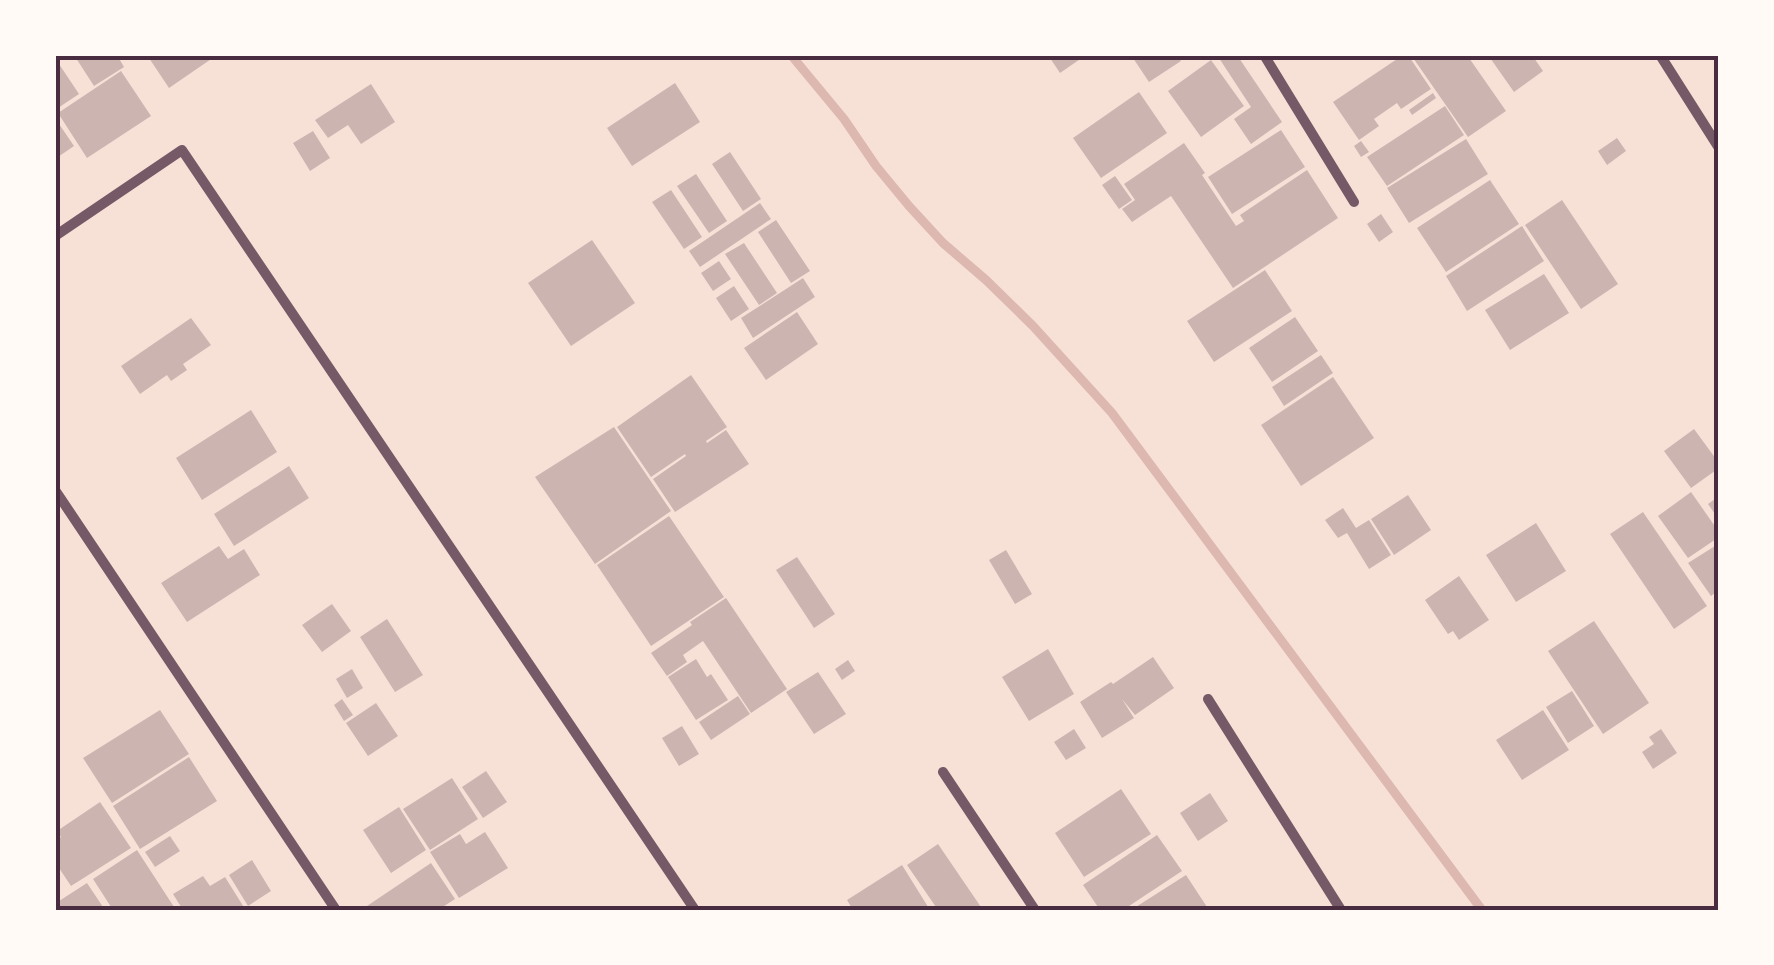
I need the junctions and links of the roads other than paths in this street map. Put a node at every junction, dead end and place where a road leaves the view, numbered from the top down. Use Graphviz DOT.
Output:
graph roads {
  1 [pos="1264,55"];
  2 [pos="1660,55"];
  3 [pos="1719,148"];
  4 [pos="1354,202"];
  5 [pos="55,236"];
  6 [pos="55,490"];
  7 [pos="1208,700"];
  8 [pos="943,772"];
  9 [pos="336,910"];
  10 [pos="694,910"];
  11 [pos="1035,910"];
  12 [pos="1341,910"];
  1 -- 4 [label="street"];
  2 -- 3 [label="street"];
  5 -- 10 [label="street"];
  6 -- 9 [label="street"];
  7 -- 12 [label="street"];
  8 -- 11 [label="street"];
}
